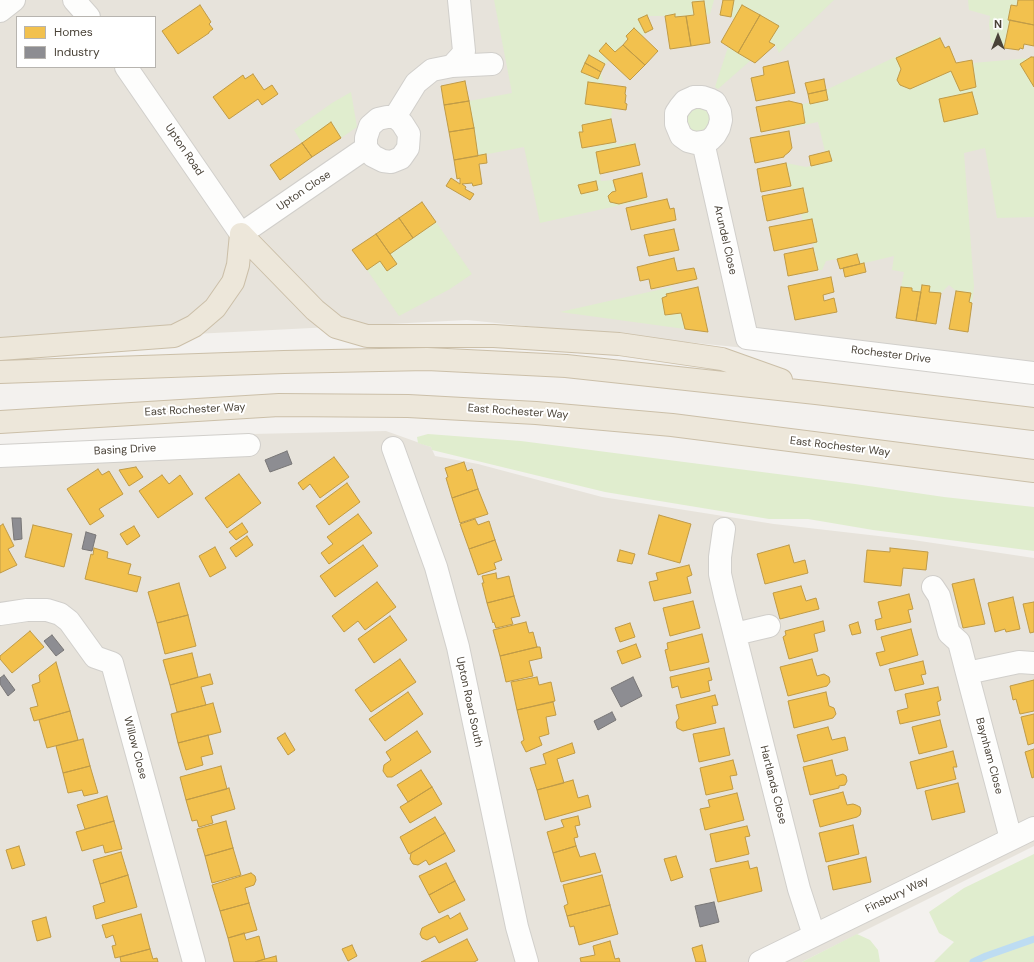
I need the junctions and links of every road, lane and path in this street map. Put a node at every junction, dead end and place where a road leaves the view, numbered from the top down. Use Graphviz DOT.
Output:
graph roads {
  1 [pos="14,0"];
  2 [pos="74,0"];
  3 [pos="459,0"];
  4 [pos="0,11"];
  5 [pos="87,16"];
  6 [pos="492,64"];
  7 [pos="452,66"];
  8 [pos="127,68"];
  9 [pos="395,117"];
  10 [pos="703,142"];
  11 [pos="366,148"];
  12 [pos="241,234"];
  13 [pos="747,338"];
  14 [pos="0,349"];
  15 [pos="0,372"];
  16 [pos="1034,373"];
  17 [pos="816,392"];
  18 [pos="1034,419"];
  19 [pos="0,422"];
  20 [pos="249,445"];
  21 [pos="393,448"];
  22 [pos="0,456"];
  23 [pos="1034,471"];
  24 [pos="724,529"];
  25 [pos="933,587"];
  26 [pos="0,614"];
  27 [pos="768,626"];
  28 [pos="735,634"];
  29 [pos="1034,663"];
  30 [pos="967,673"];
  31 [pos="1034,828"];
  32 [pos="1011,839"];
  33 [pos="814,936"];
  34 [pos="194,962"];
  35 [pos="527,962"];
  36 [pos="760,962"];
  1 -- 4 [label="street"];
  2 -- 5 [label="street"];
  3 -- 7 [label="street"];
  6 -- 7 [label="street"];
  7 -- 9 [label="street"];
  8 -- 12 [label="street, Upton Road"];
  9 -- 11 [label="street"];
  9 -- 11 [label="street"];
  10 -- 13 [label="street, Arundel Close"];
  11 -- 12 [label="street, Upton Close"];
  12 -- 14 [label="highway"];
  12 -- 17 [label="highway"];
  13 -- 16 [label="street, Rochester Drive"];
  15 -- 17 [label="highway"];
  17 -- 18 [label="highway"];
  19 -- 23 [label="highway, East Rochester Way"];
  20 -- 22 [label="street, Basing Drive"];
  21 -- 35 [label="street, Upton Road South"];
  24 -- 28 [label="street, Hartlands Close"];
  25 -- 30 [label="street, Baynham Close"];
  26 -- 34 [label="street, Willow Close"];
  27 -- 28 [label="street"];
  28 -- 33 [label="street, Hartlands Close"];
  29 -- 30 [label="street"];
  30 -- 32 [label="street, Baynham Close"];
  31 -- 32 [label="street, Finsbury Way"];
  32 -- 33 [label="street, Finsbury Way"];
  33 -- 36 [label="street, Finsbury Way"];
}
